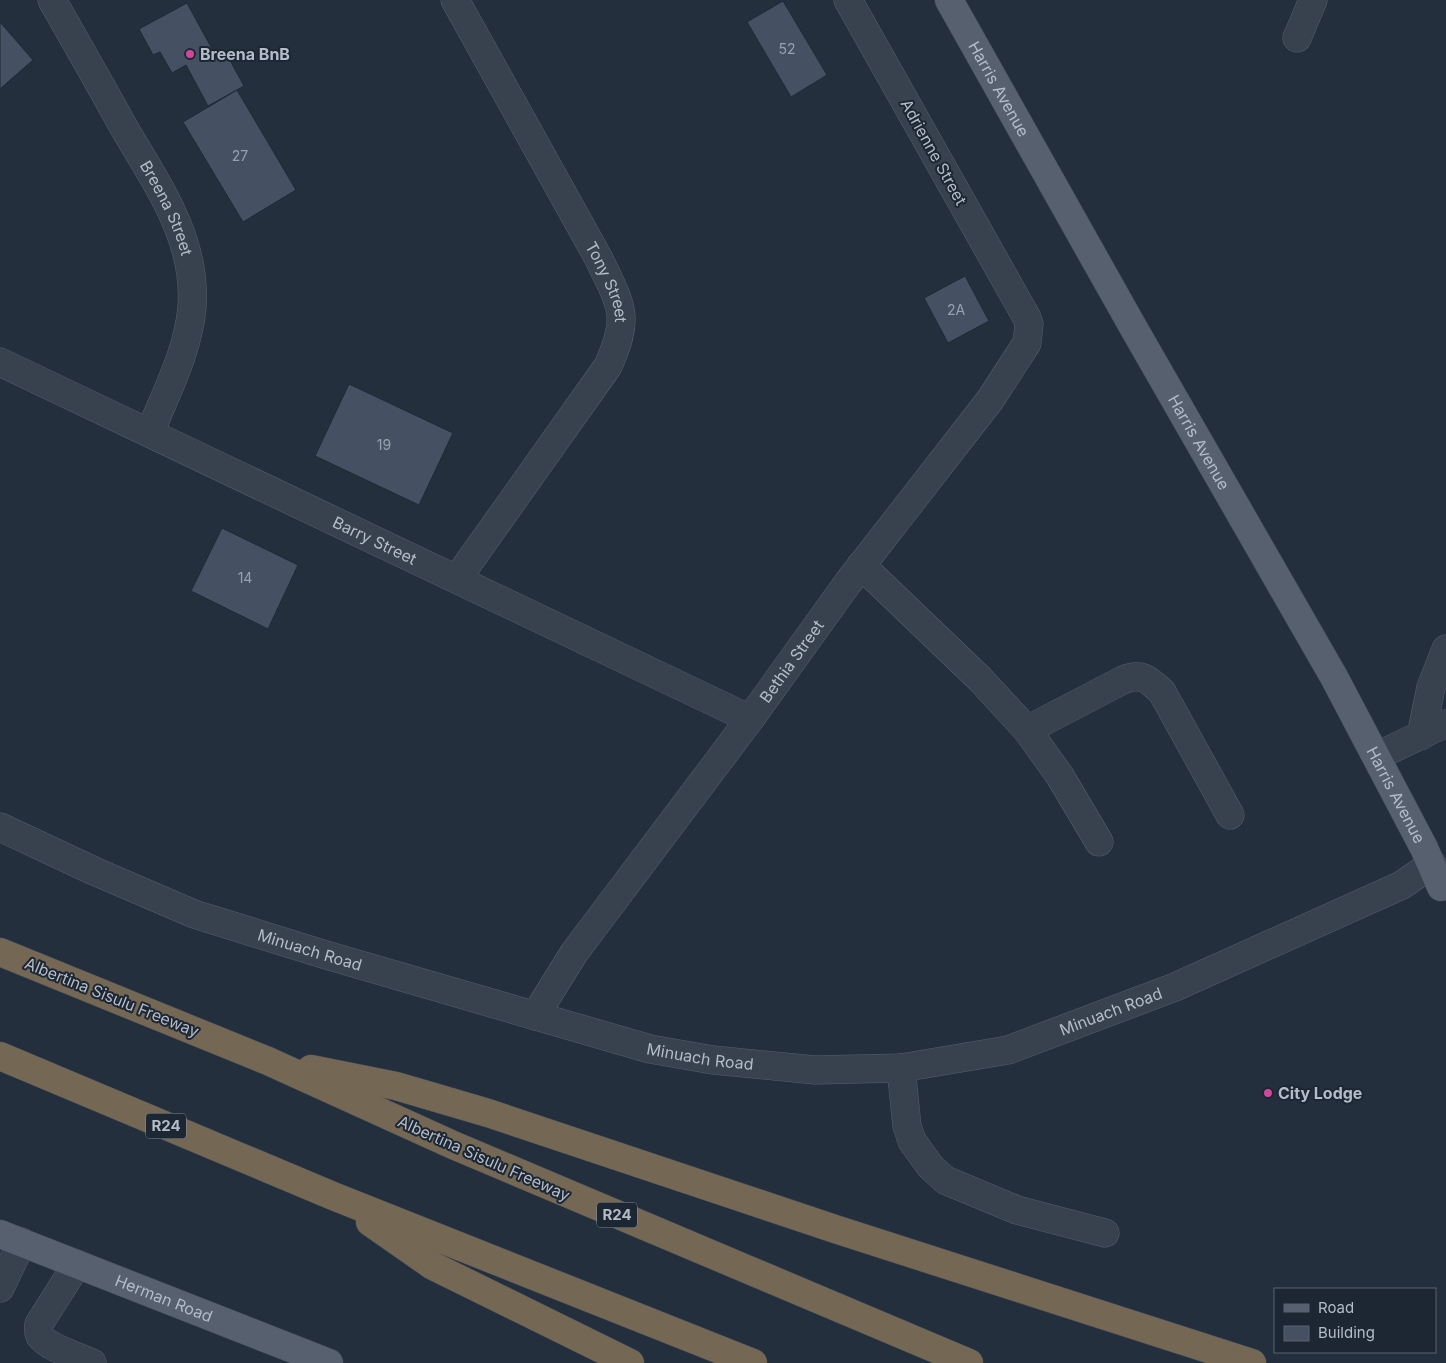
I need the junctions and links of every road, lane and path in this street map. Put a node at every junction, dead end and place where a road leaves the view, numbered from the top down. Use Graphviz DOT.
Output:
graph roads {
  1 [pos="52,0"];
  2 [pos="455,0"];
  3 [pos="848,0"];
  4 [pos="949,0"];
  5 [pos="1313,0"];
  6 [pos="1297,38"];
  7 [pos="1020,304"];
  8 [pos="0,362"];
  9 [pos="150,433"];
  10 [pos="861,565"];
  11 [pos="457,579"];
  12 [pos="1446,649"];
  13 [pos="750,719"];
  14 [pos="1028,730"];
  15 [pos="1377,756"];
  16 [pos="1230,815"];
  17 [pos="0,827"];
  18 [pos="1099,842"];
  19 [pos="1441,873"];
  20 [pos="0,952"];
  21 [pos="535,1016"];
  22 [pos="0,1056"];
  23 [pos="268,1061"];
  24 [pos="901,1068"];
  25 [pos="333,1196"];
  26 [pos="1105,1233"];
  27 [pos="11,1238"];
  28 [pos="77,1264"];
  29 [pos="0,1288"];
  30 [pos="92,1363"];
  31 [pos="329,1363"];
  32 [pos="630,1363"];
  33 [pos="753,1363"];
  34 [pos="969,1363"];
  35 [pos="1252,1363"];
  1 -- 9 [label="street, Breena Street"];
  2 -- 11 [label="street, Tony Street"];
  3 -- 7 [label="street, Adrienne Street"];
  4 -- 15 [label="main road, Harris Avenue"];
  5 -- 6 [label="street"];
  7 -- 10 [label="street, Bethia Street"];
  8 -- 9 [label="street, Barry Street"];
  9 -- 11 [label="street, Barry Street"];
  10 -- 13 [label="street, Bethia Street"];
  10 -- 14 [label="street"];
  11 -- 13 [label="street, Barry Street"];
  12 -- 15 [label="street"];
  13 -- 21 [label="street, Bethia Street"];
  14 -- 16 [label="street"];
  14 -- 18 [label="street"];
  15 -- 19 [label="main road, Harris Avenue"];
  17 -- 21 [label="street, Minuach Road"];
  19 -- 24 [label="street, Minuach Road"];
  20 -- 23 [label="highway, Albertina Sisulu Freeway / R24"];
  21 -- 24 [label="street, Minuach Road"];
  22 -- 25 [label="highway, R24"];
  23 -- 34 [label="highway, Albertina Sisulu Freeway / R24"];
  23 -- 35 [label="highway"];
  24 -- 26 [label="street"];
  25 -- 32 [label="highway"];
  25 -- 33 [label="highway, R24"];
  27 -- 28 [label="main road, Herman Road"];
  27 -- 29 [label="street"];
  28 -- 30 [label="street"];
  28 -- 31 [label="main road, Herman Road"];
}
